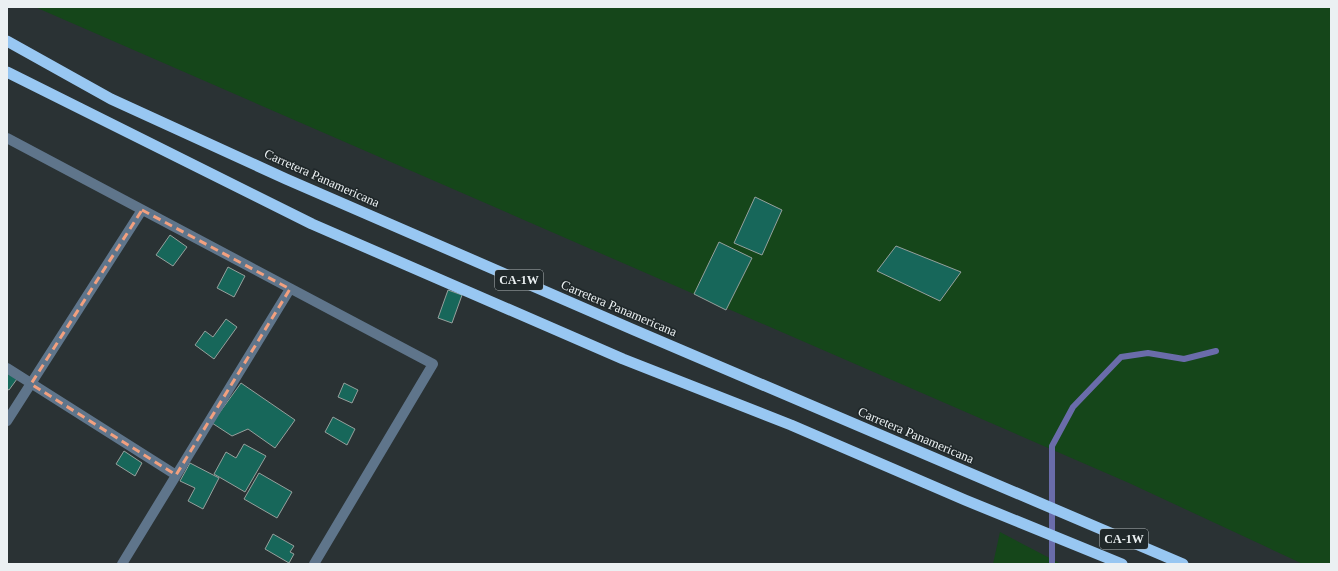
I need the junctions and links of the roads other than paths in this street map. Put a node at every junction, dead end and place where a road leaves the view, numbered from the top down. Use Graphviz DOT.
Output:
graph roads {
  1 [pos="7,41"];
  2 [pos="7,72"];
  3 [pos="7,138"];
  4 [pos="142,210"];
  5 [pos="290,289"];
  6 [pos="7,368"];
  7 [pos="31,384"];
  8 [pos="7,421"];
  9 [pos="176,475"];
  10 [pos="122,564"];
  11 [pos="314,564"];
  12 [pos="1122,564"];
  13 [pos="1183,564"];
  1 -- 13 [label="highway, Carretera Panamericana / CA-1W"];
  2 -- 12 [label="highway, CA-1W"];
  3 -- 4 [label="street"];
  4 -- 5 [label="street"];
  4 -- 7 [label="street"];
  5 -- 9 [label="street"];
  5 -- 11 [label="street"];
  6 -- 7 [label="street"];
  7 -- 8 [label="street"];
  7 -- 9 [label="street"];
  9 -- 10 [label="street"];
}
